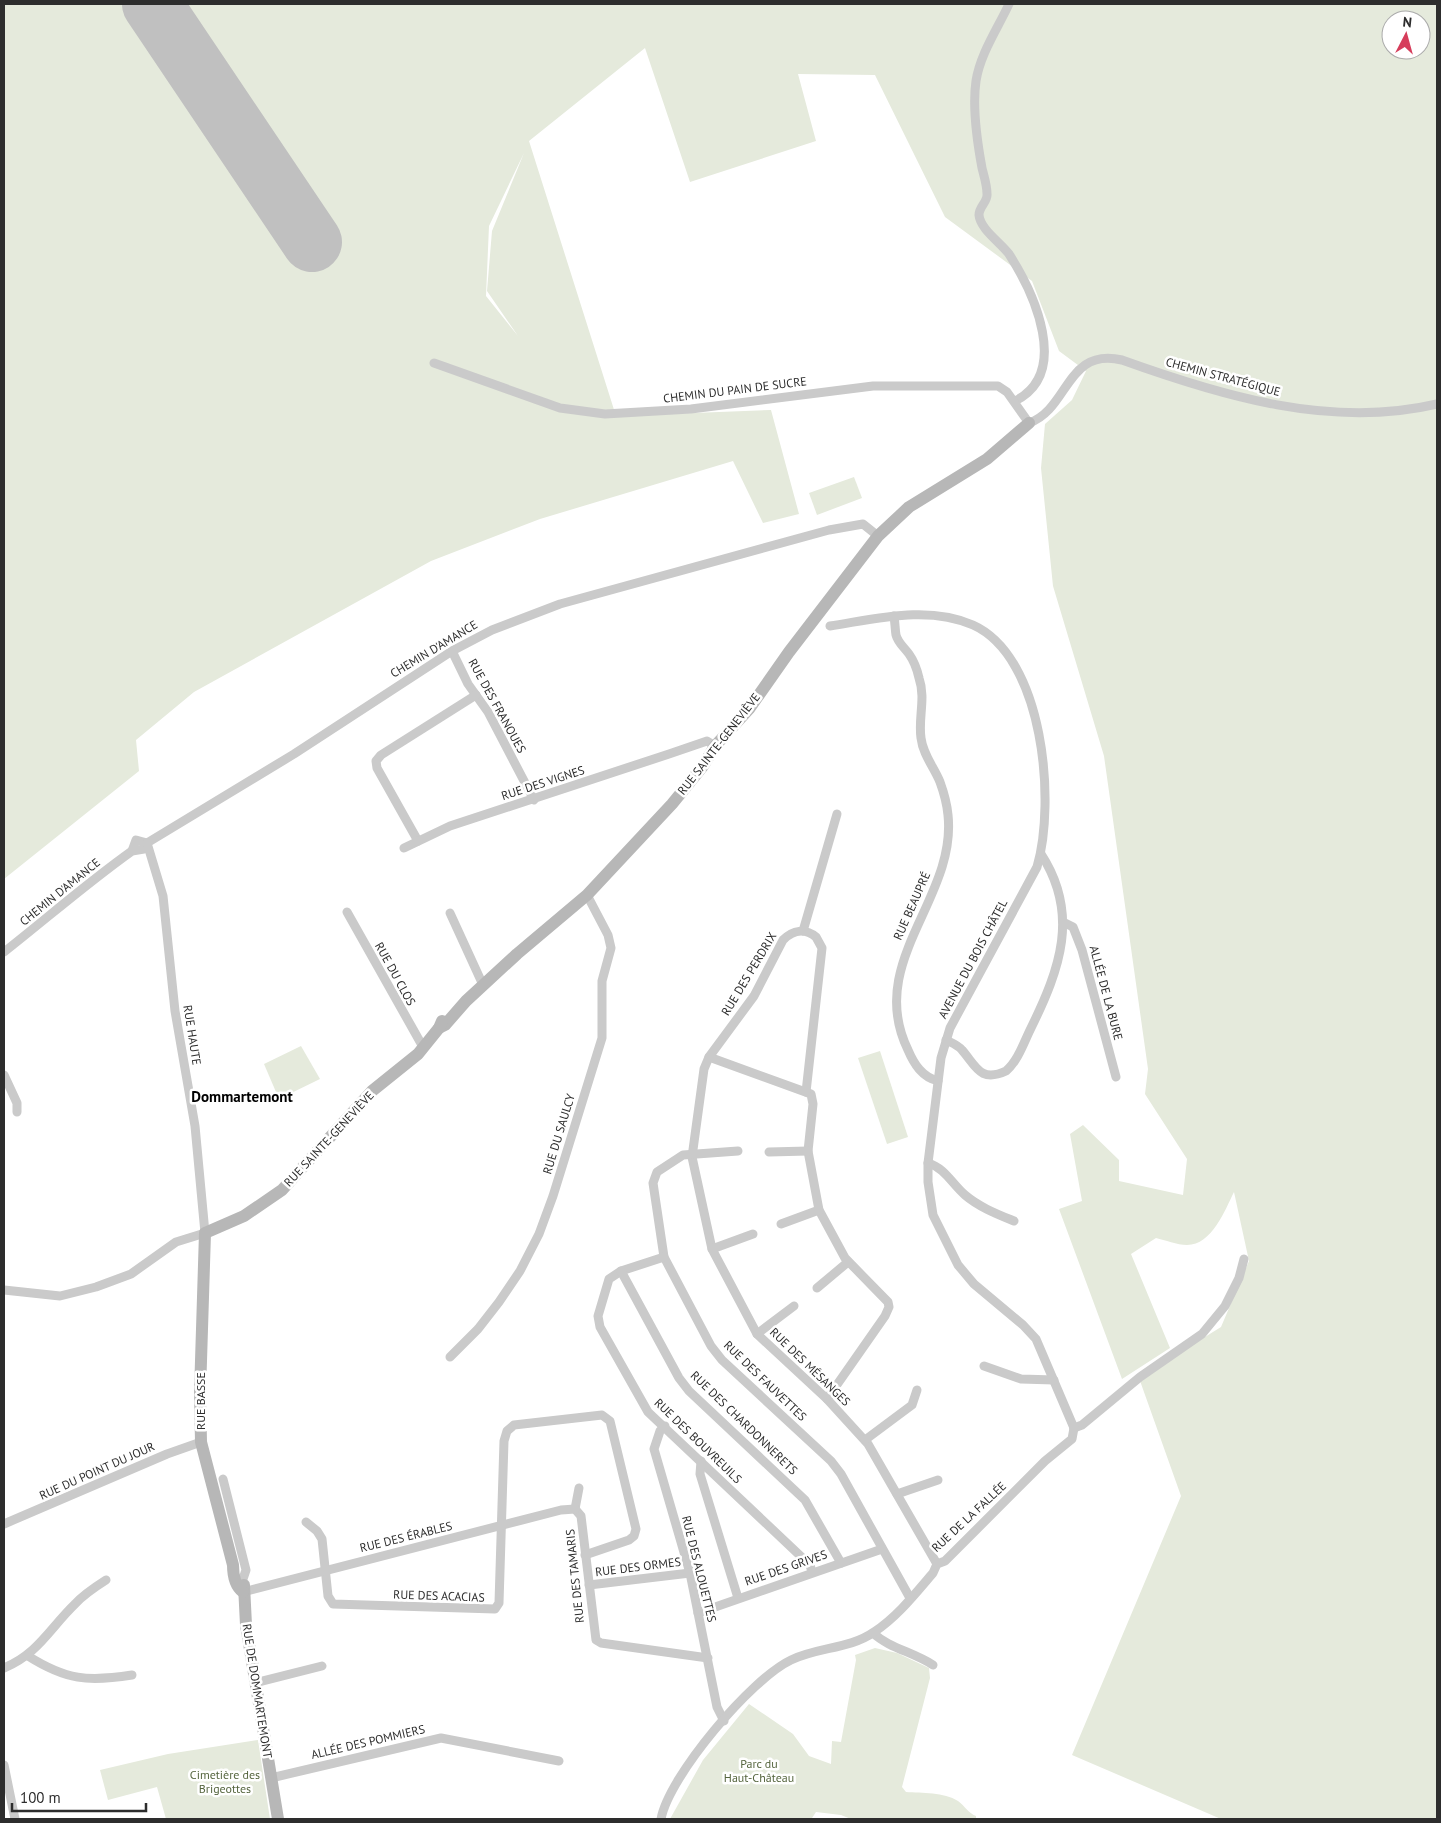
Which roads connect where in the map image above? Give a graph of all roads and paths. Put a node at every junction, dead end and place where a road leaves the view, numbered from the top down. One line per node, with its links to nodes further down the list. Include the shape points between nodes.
1 (1009, 4): 3 (street, via 980,64 975,103 987,194 980,209 980,220 1008,254 1031,297 1045,345 1035,386)
2 (434, 363): 3 (street, CHEMIN DU PAIN DE SUCRE, via 547,404 605,414 676,410 888,385 998,386 1005,389)
3 (1014, 401): 5 (street, CHEMIN DU PAIN DE SUCRE)
4 (1437, 404): 5 (street, CHEMIN STRATÉGIQUE, via 1373,412 1289,408 1198,386 1110,358 1094,360 1081,368 1040,419)
5 (1029, 423): 6 (street, RUE SAINTE-GENEVIÈVE, via 982,462 909,507)
6 (878, 536): 9 (street, CHEMIN D'AMANCE, via 860,524 785,542 560,604 492,630); 11 (street, RUE SAINTE-GENEVIÈVE, via 789,652 750,709)
7 (894, 616): 8 (street, AVENUE DU BOIS CHÂTEL); 17 (street, AVENUE DU BOIS CHÂTEL, via 926,614 973,625 995,640 1016,668 1035,719 1044,766 1046,812); 30 (street, RUE BEAUPRÉ, via 896,636 916,666 922,697 921,739 926,757 940,782 949,817 948,840 940,874 900,965 896,1003 905,1044 922,1073)
8 (830, 626)
9 (452, 651): 10 (street, RUE DES FRANOUES); 15 (street, CHEMIN D'AMANCE, via 294,754)
10 (476, 695): 12 (street, RUE DES FRANOUES); 14 (street, via 376,761)
11 (713, 750): 12 (street, RUE DES VIGNES, via 691,745); 18 (street, RUE SAINTE-GENEVIÈVE, via 672,804)
12 (534, 800): 14 (street, RUE DES VIGNES, via 450,826)
13 (837, 814): 22 (street)
14 (418, 841): 16 (street, RUE DES VIGNES)
15 (147, 843): 23 (street, CHEMIN D'AMANCE, via 136,840 132,851); 41 (street, RUE HAUTE, via 163,896 175,1011 195,1126)
16 (404, 848)
17 (1041, 854): 21 (street, via 1053,876); 25 (street, AVENUE DU BOIS CHÂTEL)
18 (587, 895): 24 (street, RUE SAINTE-GENEVIÈVE); 52 (street, RUE DU SAULCY, via 608,935 611,948 602,981 602,1038 539,1234 499,1302)
19 (347, 912): 26 (street, RUE DU CLOS)
20 (450, 913): 24 (street)
21 (1064, 922): 25 (street, via 1052,983 1010,1067 996,1074 981,1072 972,1066 959,1046); 29 (street, ALLÉE DE LA BURE, via 1073,927 1082,950)
22 (803, 931): 27 (street, RUE DES PERDRIX, via 789,934 783,940 754,996); 31 (street, via 816,937 822,948)
23 (4, 952)
24 (483, 985): 26 (street, RUE SAINTE-GENEVIÈVE, via 455,1007)
25 (946, 1040): 30 (street, AVENUE DU BOIS CHÂTEL)
26 (423, 1047): 41 (street, RUE SAINTE-GENEVIÈVE, via 349,1114 282,1190 244,1216)
27 (709, 1057): 31 (street); 36 (street, RUE DES MÉSANGES, via 704,1069)
28 (4, 1075): 32 (street, via 18,1103)
29 (1116, 1077)
30 (938, 1081): 37 (street, AVENUE DU BOIS CHÂTEL)
31 (806, 1092): 34 (street, via 811,1094 813,1101)
32 (16, 1112)
33 (738, 1151): 36 (street)
34 (808, 1151): 35 (street); 38 (street)
35 (769, 1152)
36 (692, 1154): 43 (street, RUE DES MÉSANGES); 44 (street, RUE DES FAUVETTES, via 683,1154 654,1177)
37 (928, 1163): 39 (street, via 940,1167 975,1202); 54 (street, AVENUE DU BOIS CHÂTEL, via 930,1205 946,1244 964,1274 1032,1334)
38 (819, 1210): 40 (street); 46 (street)
39 (1014, 1221)
40 (781, 1224)
41 (205, 1232): 49 (street, via 176,1242 131,1274 96,1287 60,1296); 60 (street, RUE BASSE)
42 (753, 1234): 43 (street)
43 (712, 1249): 51 (street, RUE DES MÉSANGES)
44 (664, 1257): 47 (street); 70 (street, RUE DES FAUVETTES, via 711,1346 831,1462 841,1474)
45 (1244, 1258): 58 (street, RUE DE LA FALLÉE, via 1239,1278 1225,1306 1202,1334)
46 (848, 1262): 48 (street); 56 (street, via 887,1300 889,1307)
47 (621, 1271): 57 (street, RUE DES BOUVREUILS, via 609,1279 598,1322 642,1405); 72 (street, RUE DES CHARDONNERETS, via 679,1378 805,1500)
48 (817, 1288)
49 (4, 1290)
50 (794, 1306): 51 (street)
51 (757, 1334): 56 (street, RUE DES MÉSANGES)
52 (450, 1357)
53 (984, 1366): 54 (street, via 1021,1379)
54 (1054, 1380): 58 (street, AVENUE DU BOIS CHÂTEL)
55 (917, 1390): 59 (street, via 912,1405)
56 (826, 1399): 59 (street, RUE DES MÉSANGES)
57 (665, 1426): 61 (street, RUE DES BOUVREUILS); 76 (street, RUE DES ALOUETTES, via 654,1449)
58 (1074, 1428): 73 (street, RUE DE LA FALLÉE, via 1072,1439 1045,1461 945,1560)
59 (865, 1440): 65 (street, RUE DES MÉSANGES)
60 (201, 1442): 68 (street, RUE DU POINT DU JOUR); 79 (street, RUE BASSE, via 238,1588)
61 (701, 1462): 75 (street, RUE DES BOUVREUILS, via 810,1565); 80 (street, via 700,1474)
62 (222, 1479): 79 (street, via 246,1570)
63 (938, 1480): 65 (street)
64 (579, 1488): 66 (street, RUE DES TAMARIS)
65 (897, 1494): 73 (street, RUE DES MÉSANGES)
66 (575, 1509): 69 (street, RUE DES ÉRABLES); 71 (street, RUE DES TAMARIS, via 581,1516)
67 (306, 1522): 74 (street, via 320,1535)
68 (4, 1524)
69 (502, 1526): 71 (street, via 504,1441 509,1428 602,1415 610,1421 636,1529 629,1540); 74 (street, RUE DES ÉRABLES); 74 (street, RUE DES ACACIAS, via 499,1603 495,1609 337,1605 329,1600)
70 (882, 1549): 72 (street, RUE DES GRIVES); 81 (street, RUE DES FAUVETTES)
71 (585, 1555): 78 (street, RUE DES TAMARIS)
72 (841, 1563): 75 (street, RUE DES GRIVES)
73 (936, 1564): 81 (street, RUE DE LA FALLÉE, via 933,1573)
74 (326, 1571): 79 (street, RUE DES ÉRABLES)
75 (812, 1572): 80 (street, RUE DES GRIVES)
76 (690, 1573): 78 (street, RUE DES ORMES); 82 (street, RUE DES ALOUETTES)
77 (106, 1580): 84 (street, via 74,1605)
78 (588, 1585): 85 (street, RUE DES TAMARIS, via 594,1635 600,1643)
79 (243, 1586): 90 (street, RUE DE DOMMARTEMONT)
80 (738, 1598): 82 (street, RUE DES GRIVES)
81 (910, 1598): 83 (street, RUE DE LA FALLÉE, via 900,1611)
82 (698, 1613): 85 (street, RUE DES ALOUETTES)
83 (873, 1633): 86 (street, via 882,1641 917,1654); 91 (street, RUE DE LA FALLÉE, via 785,1663 756,1685)
84 (28, 1656): 88 (street); 89 (street, via 72,1678 102,1680)
85 (708, 1658): 91 (street, RUE DES ALOUETTES, via 717,1708)
86 (933, 1664)
87 (322, 1666): 90 (street)
88 (4, 1668)
89 (132, 1675)
90 (255, 1683): 94 (street, RUE DE DOMMARTEMONT)
91 (724, 1721): 97 (street, RUE DE LA FALLÉE, via 698,1751 678,1782 666,1801)
92 (559, 1761): 94 (street, ALLÉE DES POMMIERS, via 441,1738)
93 (4, 1765): 95 (street)
94 (271, 1778): 96 (street, RUE DE DOMMARTEMONT)
95 (15, 1819)
96 (278, 1819)
97 (661, 1819)

